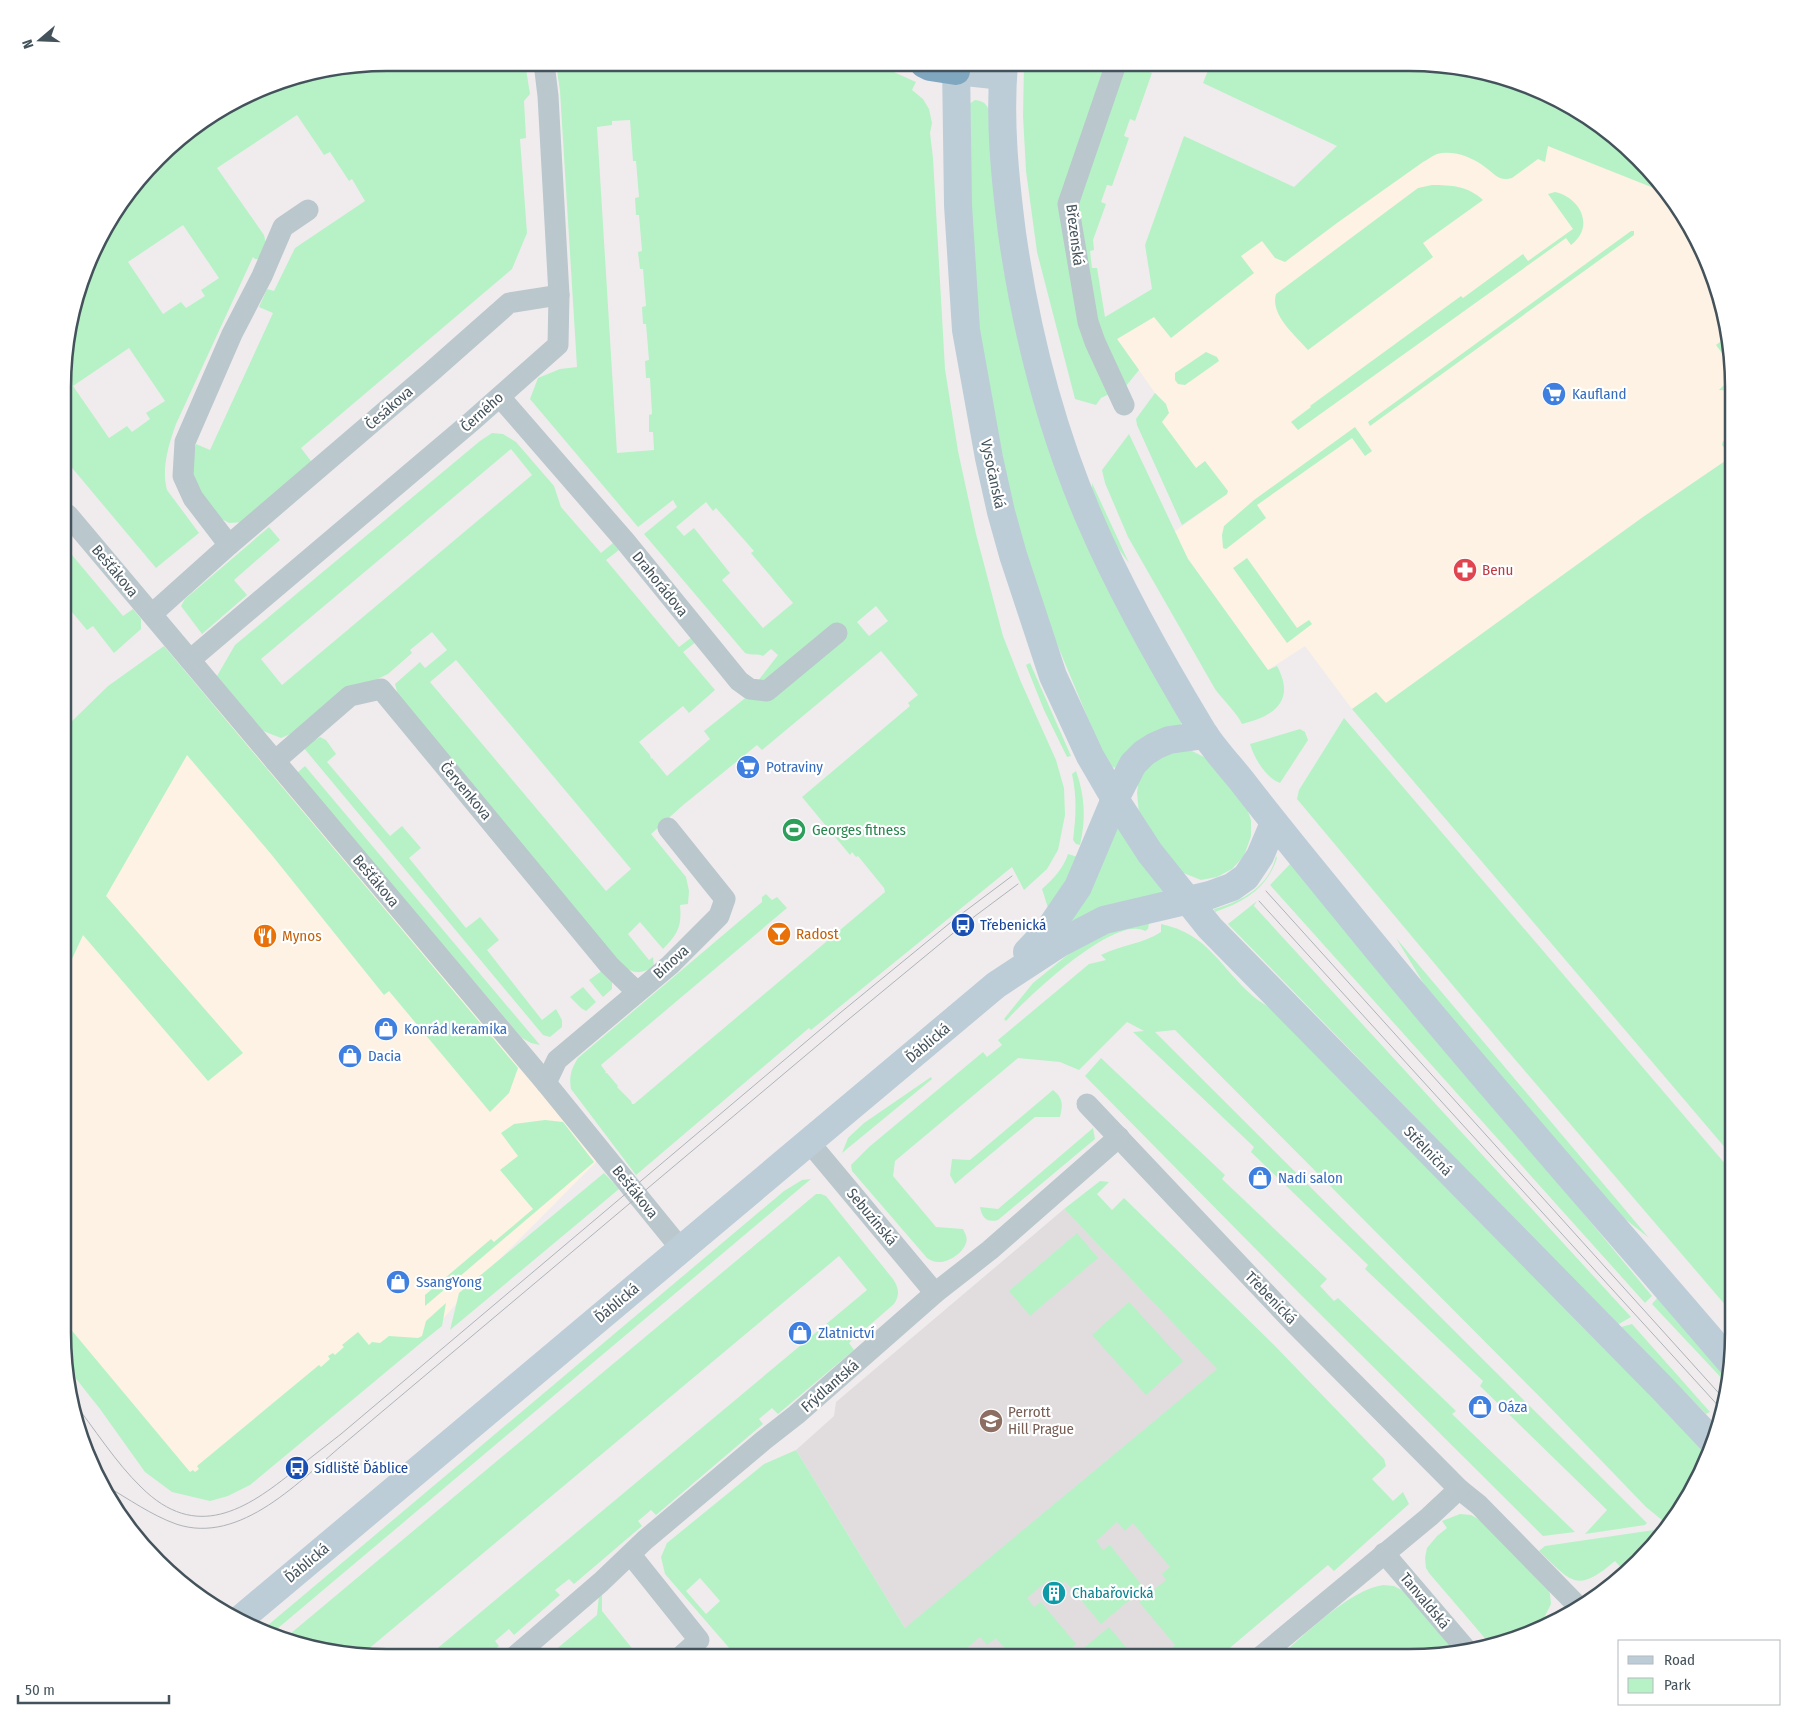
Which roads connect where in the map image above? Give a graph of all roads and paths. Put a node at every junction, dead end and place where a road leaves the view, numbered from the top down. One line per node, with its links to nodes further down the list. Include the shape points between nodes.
1 (545, 71): 6 (street, Černého)
2 (956, 71): 16 (main road, Vysočanská, via 958,204 966,330 989,458 1001,512 1053,676 1090,756)
3 (1003, 71): 14 (main road, via 1007,194 1016,262 1036,358 1060,442 1090,521 1129,602)
4 (1114, 71): 8 (street, Březenská, via 1068,204 1088,322)
5 (308, 210): 10 (street, via 283,227 185,442 183,476 194,498)
6 (559, 295): 7 (street, Černého, via 558,345); 10 (street, Česákova, via 508,303)
7 (500, 397): 12 (street, Drahorádova, via 625,541 739,681 750,689 767,691); 13 (street, Černého)
8 (1124, 405)
9 (71, 519): 11 (street, Bešťákova)
10 (230, 545): 11 (street, Česákova)
11 (152, 614): 13 (street, Bešťákova)
12 (837, 633)
13 (190, 660): 15 (street, Bešťákova)
14 (1205, 735): 16 (main road, via 1169,740 1144,752 1133,764); 17 (main road)
15 (275, 761): 22 (street, Červenkova, via 350,696 381,689 609,965); 23 (street, Bešťákova)
16 (1115, 799): 19 (main road, Vysočanská); 21 (main road, via 1078,887 1050,928)
17 (1274, 823): 20 (main road, via 1260,856 1246,877 1232,887); 29 (main road, via 1408,987)
18 (668, 828): 22 (street, Bínova, via 725,899 719,916 670,965)
19 (1150, 853): 20 (main road, Střelničná)
20 (1188, 900): 21 (main road, via 1104,920 1060,943); 30 (main road, Střelničná, via 1210,928)
21 (996, 985): 26 (main road, Ďáblická)
22 (637, 992): 23 (street, Bínova, via 557,1060)
23 (546, 1083): 27 (street, Bešťákova)
24 (1087, 1104): 25 (street, Třebenická)
25 (1119, 1137): 28 (street, Frýdlantská, via 990,1250); 31 (street, Třebenická, via 1293,1322)
26 (809, 1142): 27 (main road, Ďáblická); 28 (street, Sebuzínská)
27 (681, 1250): 35 (main road, Ďáblická)
28 (935, 1293): 33 (street, Frýdlantská)
29 (1724, 1355)
30 (1708, 1436)
31 (1459, 1489): 32 (street); 34 (street, Třebenická, via 1479,1504)
32 (1384, 1554): 36 (street, Tanvaldská); 39 (street)
33 (631, 1555): 37 (street, Frýdlantská); 38 (street, via 699,1640)
34 (1574, 1602)
35 (245, 1615)
36 (1462, 1644)
37 (523, 1649)
38 (689, 1649)
39 (1270, 1649)

